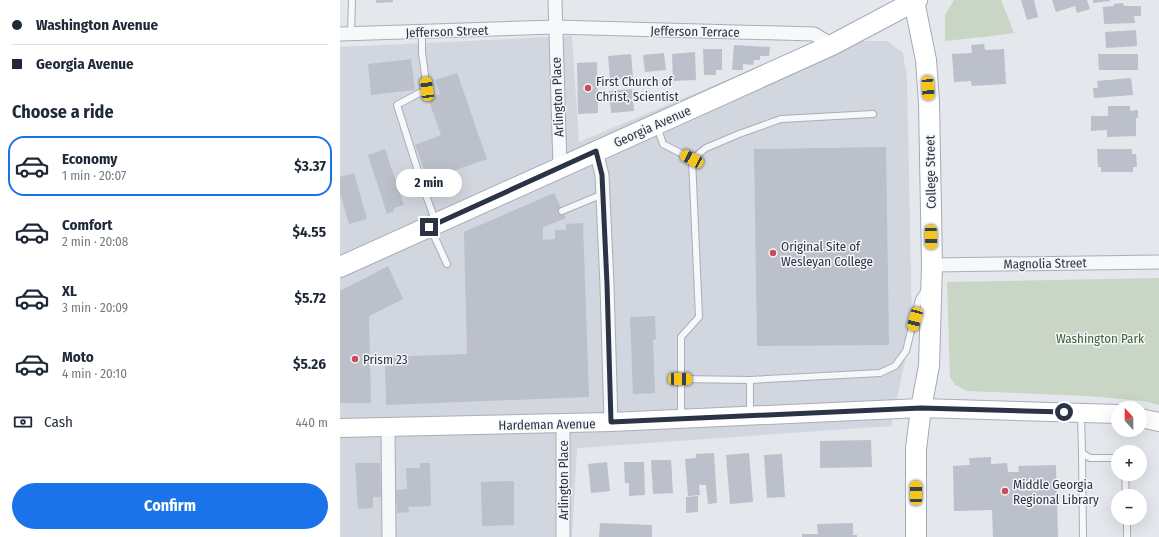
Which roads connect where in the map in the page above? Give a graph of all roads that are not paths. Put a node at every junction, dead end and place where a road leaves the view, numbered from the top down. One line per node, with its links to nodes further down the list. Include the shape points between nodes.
1 (352, 0): 6 (lane)
2 (554, 0): 4 (street, Arlington Place)
3 (915, 0): 7 (main road, Georgia Avenue); 19 (main road, College Street, via 926,60 929,102)
4 (555, 27): 5 (street, Jefferson Street); 7 (street, Jefferson Terrace, via 814,34); 12 (street, Arlington Place)
5 (422, 31): 6 (street, Jefferson Street); 15 (lane, via 427,89 397,105)
6 (346, 33)
7 (832, 45): 9 (main road, Georgia Avenue)
8 (873, 114): 11 (lane, via 781,119 719,142)
9 (656, 124): 10 (main road, Georgia Avenue); 11 (lane, via 664,144)
10 (596, 151): 12 (main road, Georgia Avenue); 13 (street, via 602,175)
11 (692, 159): 20 (lane, via 699,317 681,337)
12 (560, 167): 15 (main road, Georgia Avenue)
13 (603, 194): 14 (lane); 28 (street)
14 (562, 211)
15 (433, 225): 17 (lane); 18 (main road, Georgia Avenue)
16 (1159, 262): 19 (street, Magnolia Street)
17 (447, 264)
18 (340, 267)
19 (932, 271): 21 (lane, via 919,299 906,350 895,366 880,373); 22 (main road, College Street, via 929,366)
20 (680, 379): 21 (lane); 26 (lane)
21 (750, 380): 25 (lane)
22 (921, 408): 23 (street, Hardeman Avenue); 25 (street, Hardeman Avenue); 38 (main road, College Street, via 916,449)
23 (1080, 413): 24 (street, Hardeman Avenue); 33 (lane)
24 (1111, 414)
25 (750, 416): 26 (street, Hardeman Avenue)
26 (681, 419): 28 (street, Hardeman Avenue)
27 (1147, 419): 29 (street)
28 (611, 422): 30 (street, Hardeman Avenue)
29 (1159, 422)
30 (563, 423): 31 (street, Hardeman Avenue); 37 (street, Arlington Place)
31 (388, 427): 32 (street, Hardeman Avenue); 36 (street)
32 (340, 428)
33 (1082, 453): 34 (lane, via 1090,458); 39 (lane)
34 (1111, 458)
35 (1127, 525): 40 (lane)
36 (389, 537)
37 (564, 537)
38 (916, 537)
39 (1083, 537)
40 (1127, 537)

